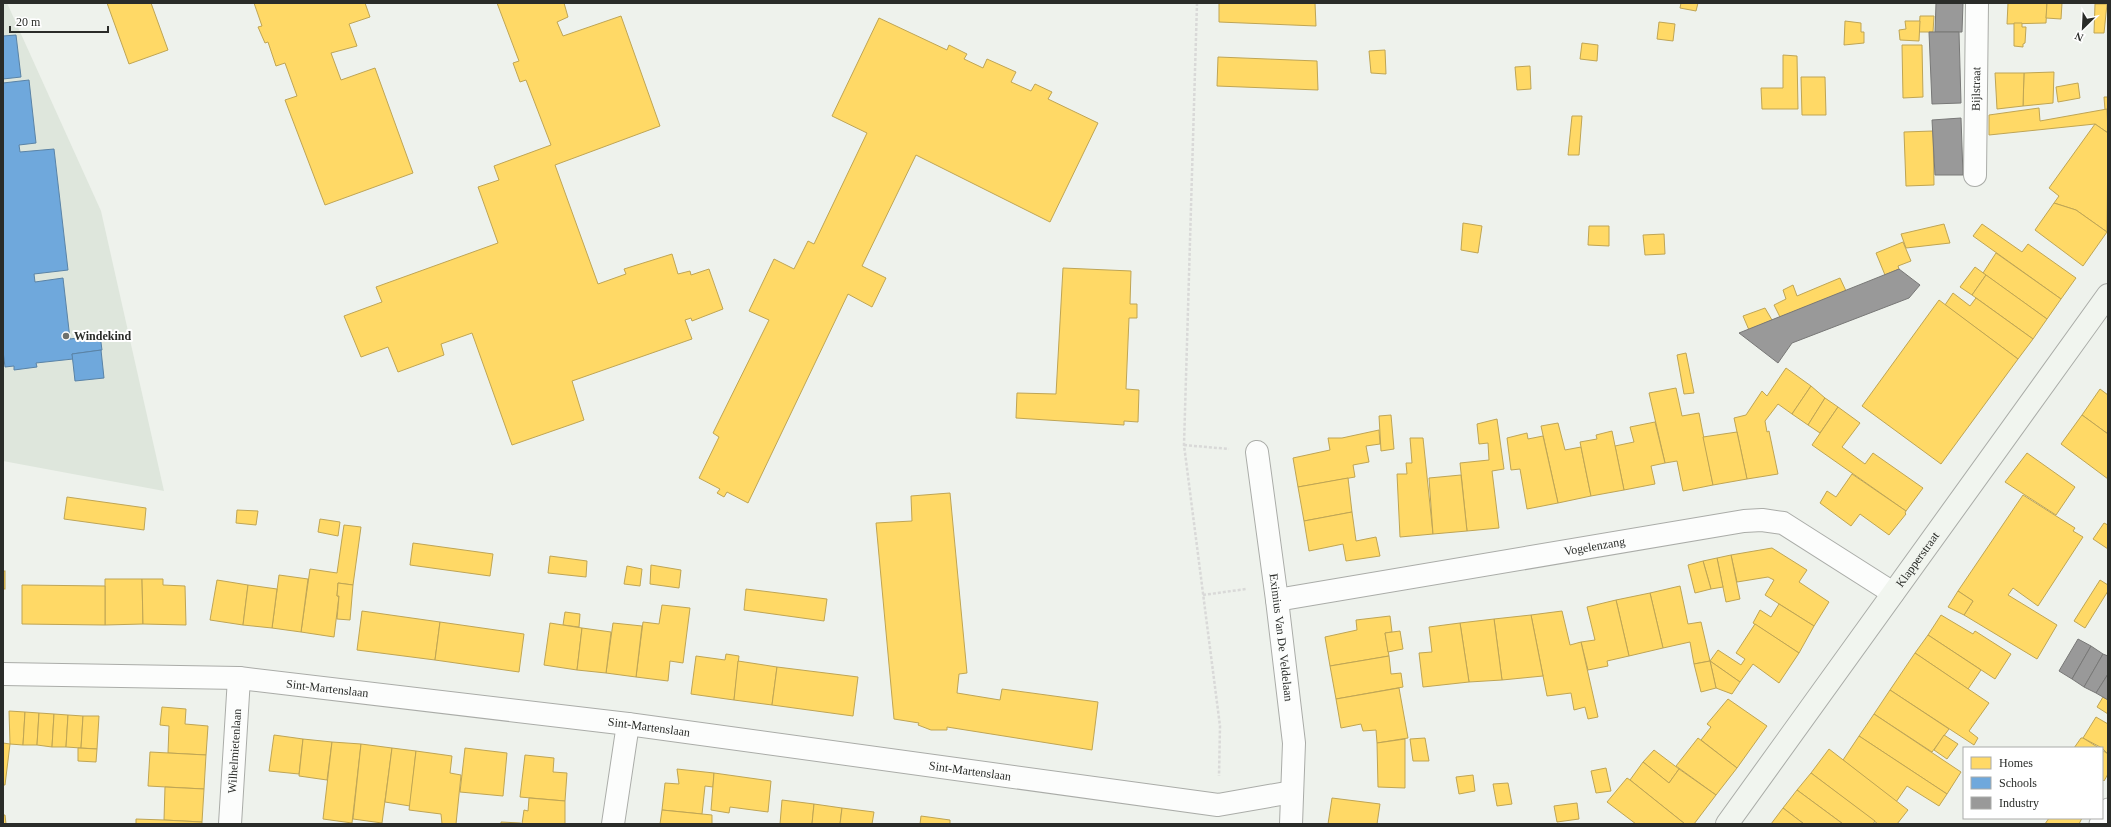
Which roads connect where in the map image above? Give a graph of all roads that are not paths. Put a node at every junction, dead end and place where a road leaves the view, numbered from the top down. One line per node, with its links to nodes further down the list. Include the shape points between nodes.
1 (1977, 3): 2 (street, Bijlstraat)
2 (1975, 175)
3 (2108, 295): 6 (street, Klapperstraat)
4 (1256, 452): 5 (street, Eximius Van De Veldelaan)
5 (1276, 592): 6 (street, Vogelenzang, via 1762,520 1783,523 1800,532); 10 (street, Eximius Van De Veldelaan, via 1294,743)
6 (1893, 593): 16 (street, Klapperstraat)
7 (3, 674): 8 (street, Sint-Martenslaan)
8 (239, 678): 9 (street, Sint-Martenslaan); 13 (street, Wilhelmietenlaan)
9 (628, 724): 10 (street, Sint-Martenslaan, via 1218,805); 14 (street)
10 (1292, 792): 15 (street, Eximius Van De Veldelaan)
11 (2108, 808): 12 (lane)
12 (2103, 817)
13 (230, 824)
14 (613, 824)
15 (1291, 824)
16 (1727, 824)

